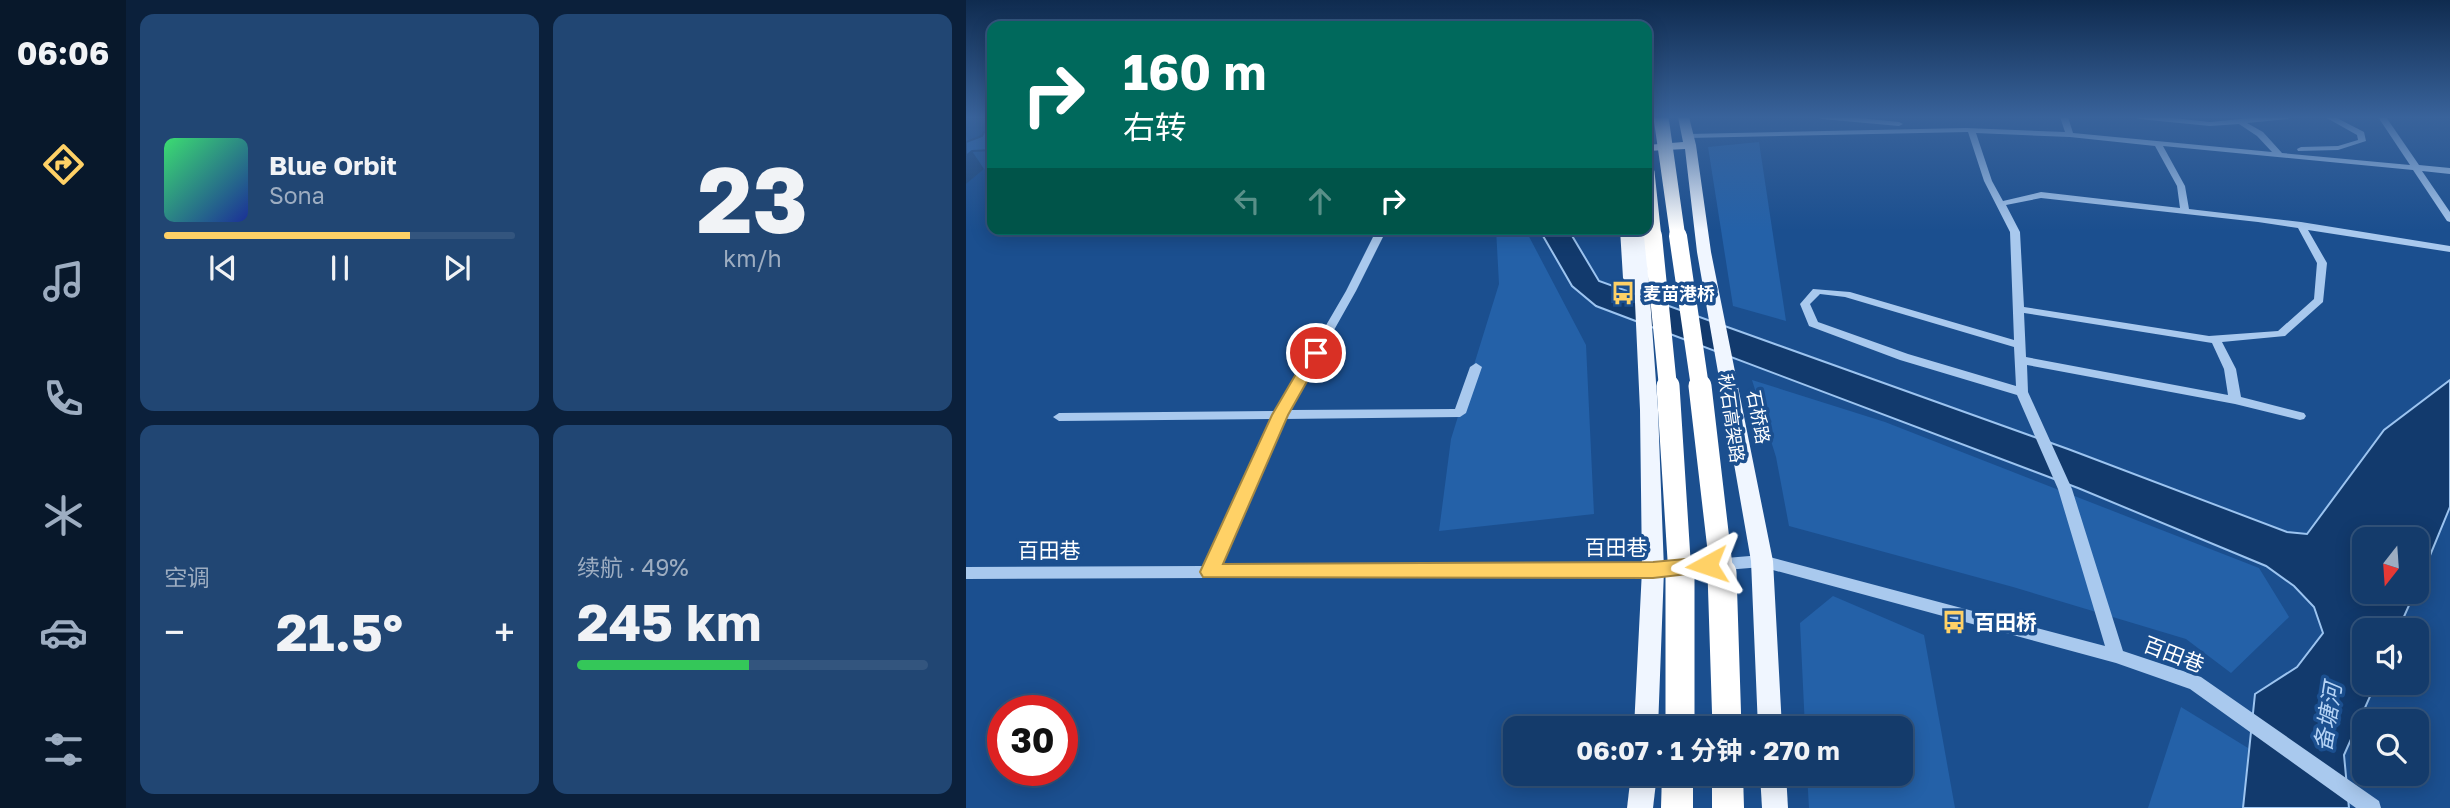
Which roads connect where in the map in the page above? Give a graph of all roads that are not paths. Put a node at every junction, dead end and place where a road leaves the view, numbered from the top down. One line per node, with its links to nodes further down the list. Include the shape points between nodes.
1 (1666, 155): 38 (highway, 秋石高架路, bridge, via 1711,464 1724,595)
2 (1691, 155): 30 (main road, 石桥路, via 1714,307)
3 (1979, 155): 10 (street)
4 (2164, 155): 11 (street, via 2181,186)
5 (2267, 155): 7 (street)
6 (2407, 155): 8 (street)
7 (2281, 156): 8 (street)
8 (2415, 166): 9 (street); 12 (street)
9 (2450, 171)
10 (2000, 204): 11 (street, via 2041,195); 20 (street, via 2015,232)
11 (2185, 211): 13 (street)
12 (2450, 219)
13 (2301, 225): 18 (street); 21 (street, via 2322,263 2319,300 2281,334)
14 (1652, 227): 37 (highway, bridge, via 1674,470 1681,595)
15 (1379, 235): 27 (street)
16 (1628, 235): 19 (main road)
17 (1639, 235): 19 (main road)
18 (2450, 249)
19 (1636, 283): 31 (main road, via 1647,370)
20 (2018, 309): 21 (street); 22 (street)
21 (2215, 340): 26 (street, via 2230,369)
22 (2020, 345): 23 (street); 25 (street, via 1846,294 1817,291 1805,303 1814,324)
23 (2020, 360): 25 (street); 26 (street)
24 (1476, 367): 27 (street, via 1460,413)
25 (2022, 392): 34 (street, via 2065,489)
26 (2235, 401): 28 (street)
27 (1280, 415): 29 (street); 32 (street)
28 (2300, 416)
29 (1059, 417)
30 (1762, 561): 31 (street, 百田巷); 34 (street, 百田巷); 39 (main road, 石桥路)
31 (1653, 570): 32 (street, 百田巷); 36 (main road)
32 (1209, 572): 33 (street, 百田巷)
33 (966, 573)
34 (2116, 656): 35 (street, 百田巷, via 2195,683)
35 (2239, 713): 44 (street)
36 (1647, 716)
37 (1680, 716)
38 (1727, 716)
39 (1769, 716)
40 (1643, 786): 45 (main road)
41 (1678, 786): 46 (highway)
42 (1728, 786): 47 (highway)
43 (1773, 786): 48 (main road)
44 (2355, 796): 49 (street)
45 (1640, 808)
46 (1677, 808)
47 (1728, 808)
48 (1774, 808)
49 (2372, 808)

